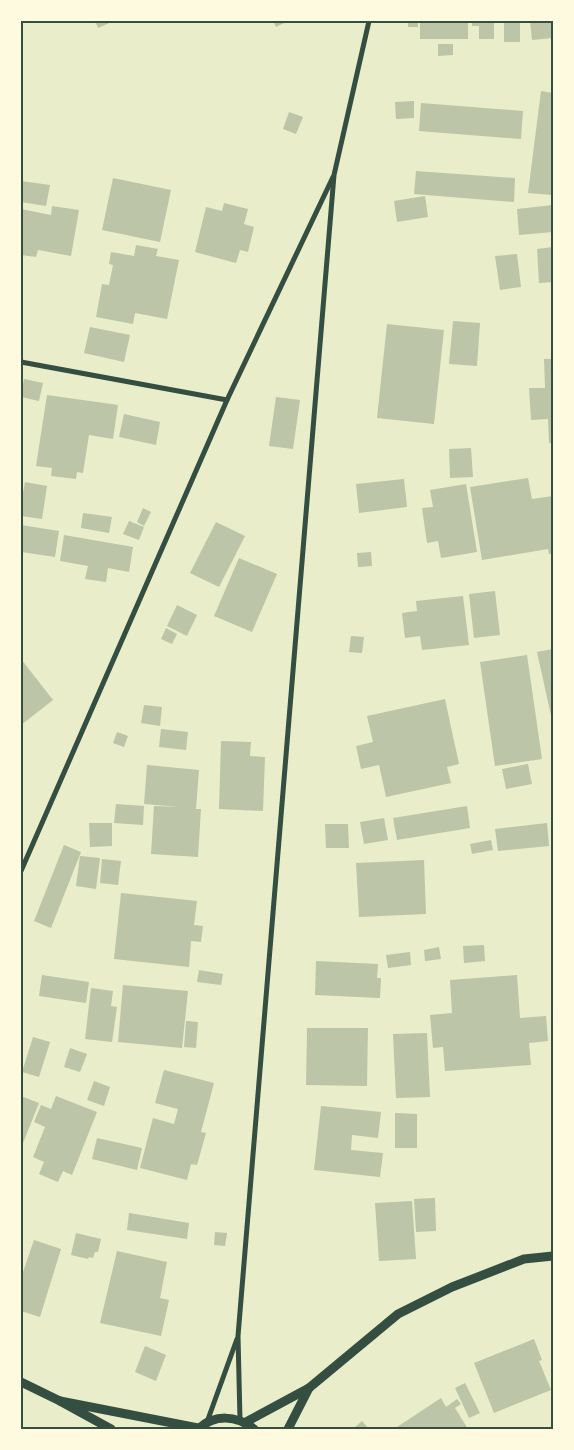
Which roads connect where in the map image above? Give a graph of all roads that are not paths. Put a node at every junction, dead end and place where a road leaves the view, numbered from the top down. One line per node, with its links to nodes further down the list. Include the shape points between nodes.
1 (369, 21): 2 (street)
2 (334, 175): 4 (street); 7 (street)
3 (21, 362): 4 (street)
4 (227, 400): 5 (street)
5 (21, 871)
6 (553, 1256): 9 (street, via 524,1260 452,1287 398,1314)
7 (238, 1336): 11 (street); 12 (street)
8 (21, 1382): 10 (street)
9 (309, 1388): 11 (street); 15 (street)
10 (60, 1401): 12 (street); 13 (street)
11 (243, 1421): 12 (street, via 218,1418); 14 (street)
12 (201, 1426)
13 (111, 1429)
14 (254, 1429)
15 (288, 1429)

